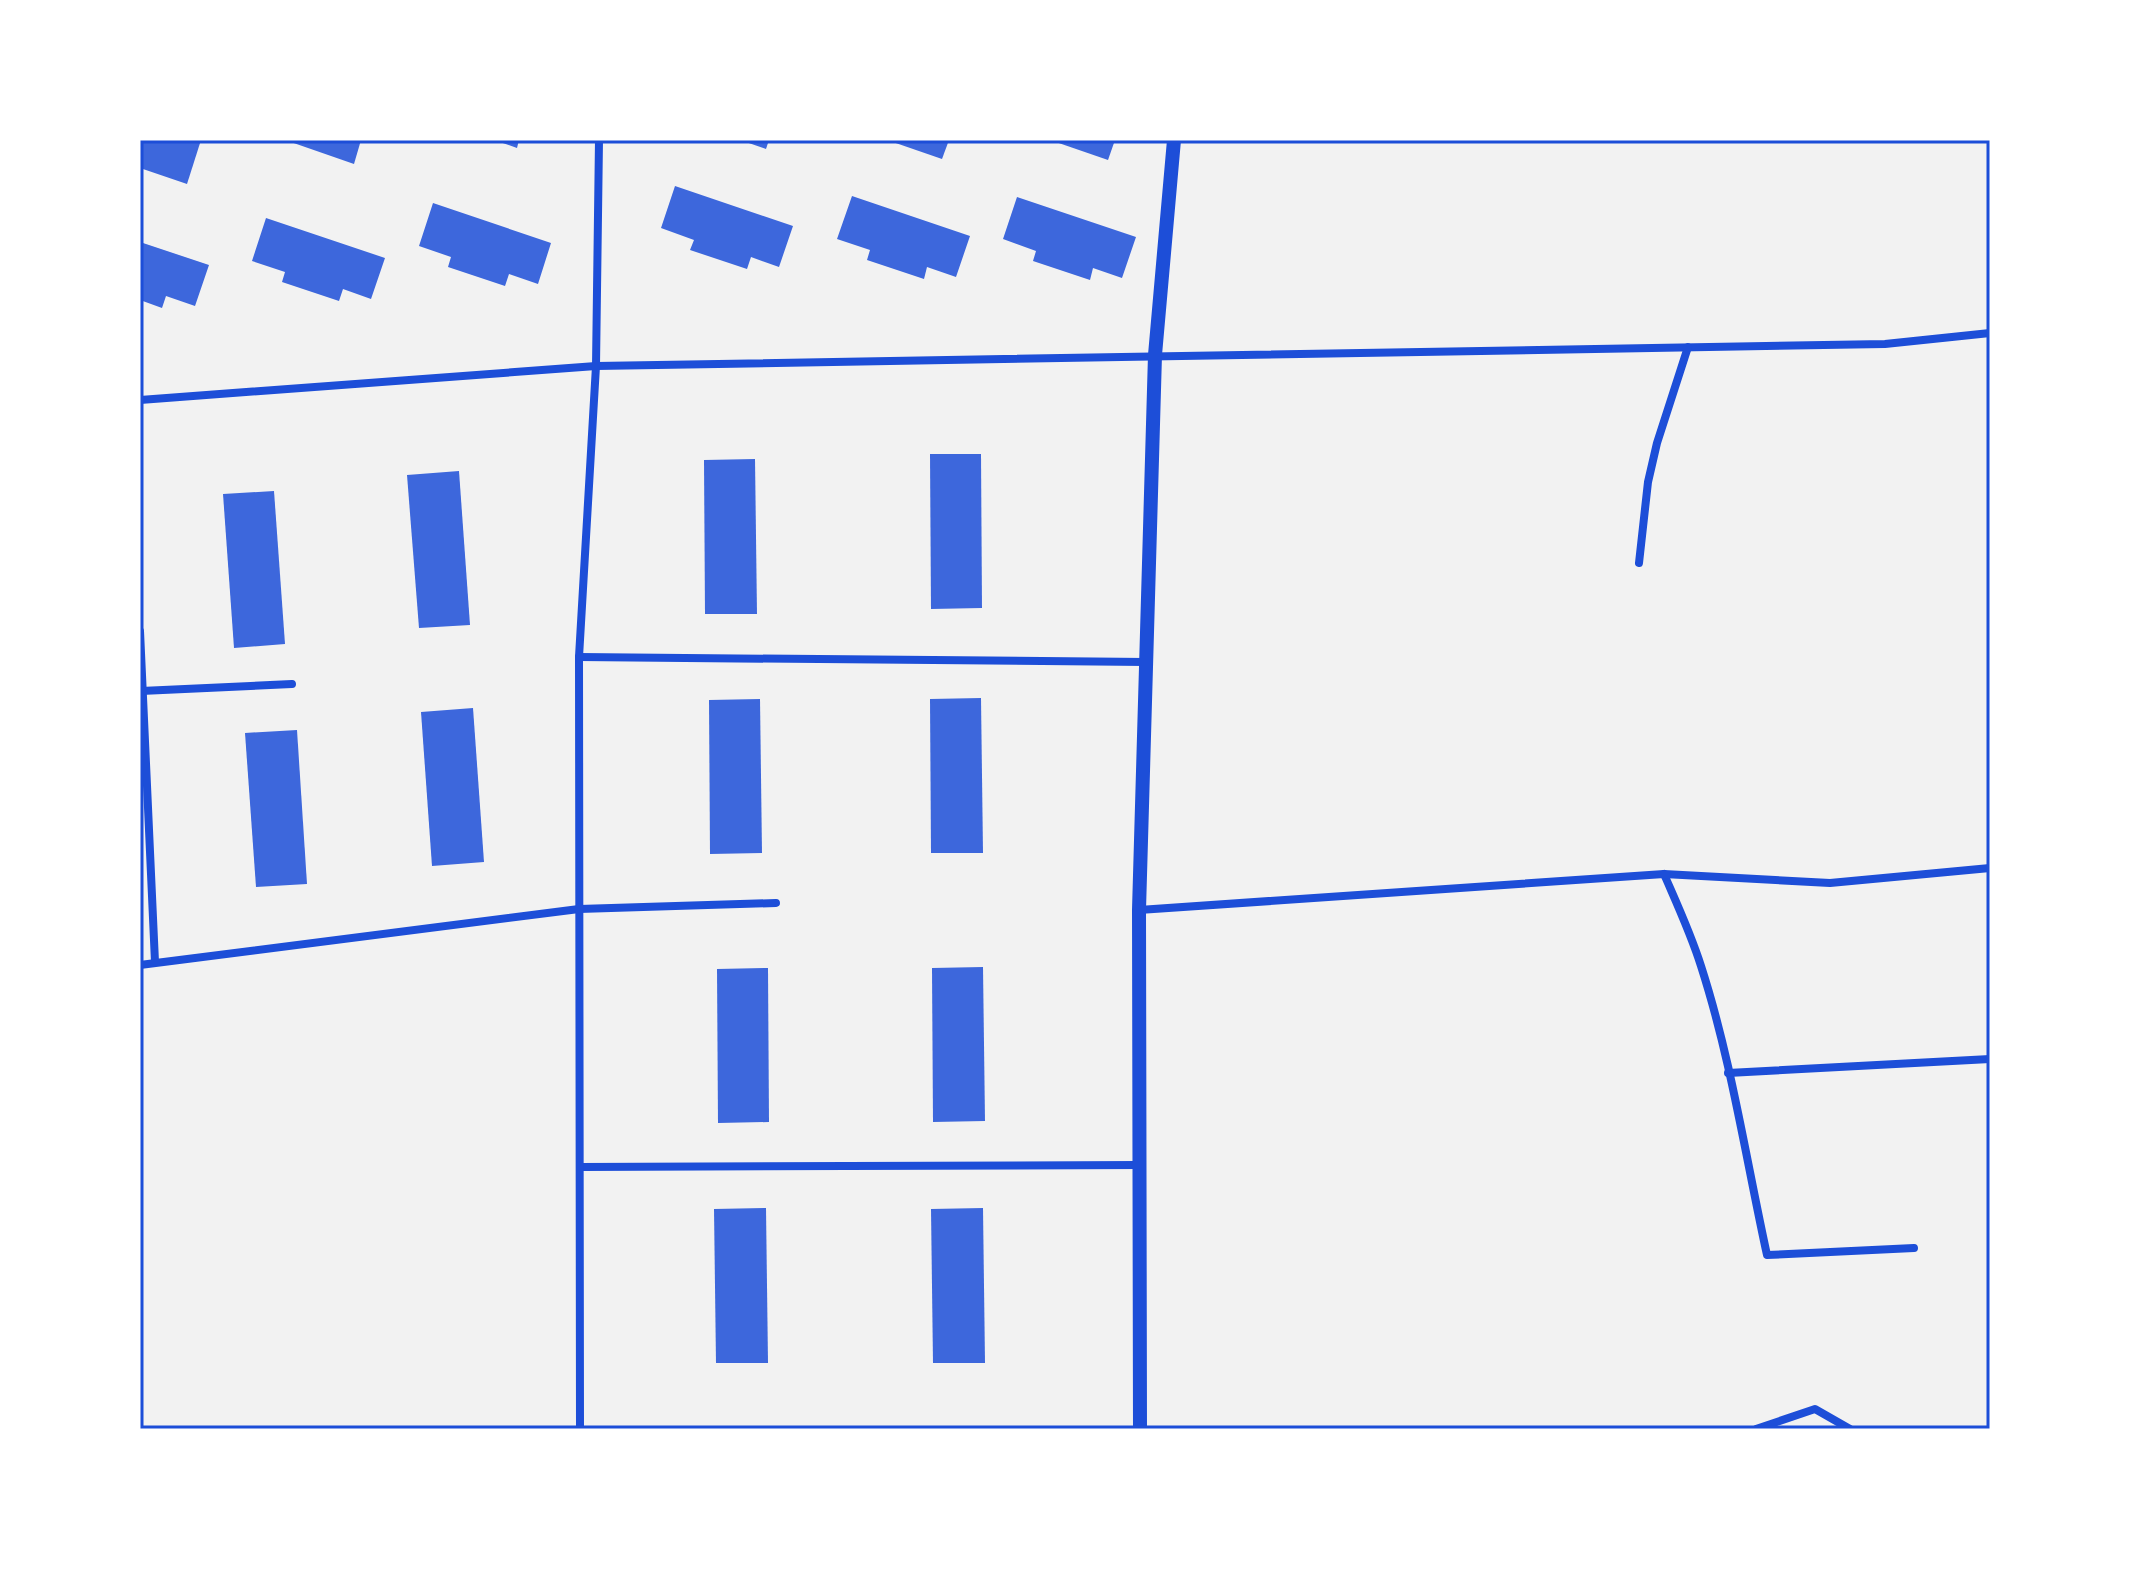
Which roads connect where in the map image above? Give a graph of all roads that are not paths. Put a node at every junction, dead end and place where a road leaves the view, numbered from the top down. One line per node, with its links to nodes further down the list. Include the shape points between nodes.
1 (599, 140): 6 (street)
2 (1174, 140): 5 (street)
3 (1990, 333): 4 (street, via 1885,344)
4 (1688, 347): 5 (street); 8 (street, via 1648,482)
5 (1155, 355): 6 (street); 11 (street)
6 (596, 366): 7 (street); 10 (street)
7 (140, 400)
8 (1639, 563)
9 (140, 631): 13 (street)
10 (579, 657): 11 (street); 17 (street)
11 (1146, 662): 18 (street)
12 (292, 684): 13 (street)
13 (141, 691): 19 (street)
14 (1990, 868): 15 (street, via 1830,883)
15 (1664, 874): 18 (street); 22 (street, via 1702,968)
16 (776, 903): 17 (street)
17 (579, 909): 19 (street); 24 (street)
18 (1139, 910): 23 (street)
19 (155, 962): 20 (street)
20 (140, 965)
21 (1990, 1059): 22 (street)
22 (1728, 1073): 25 (street, via 1767,1255)
23 (1139, 1165): 24 (street); 28 (street)
24 (581, 1167): 27 (street)
25 (1914, 1248)
26 (1760, 1428): 29 (street, via 1815,1409)
27 (580, 1429)
28 (1140, 1429)
29 (1850, 1429)

